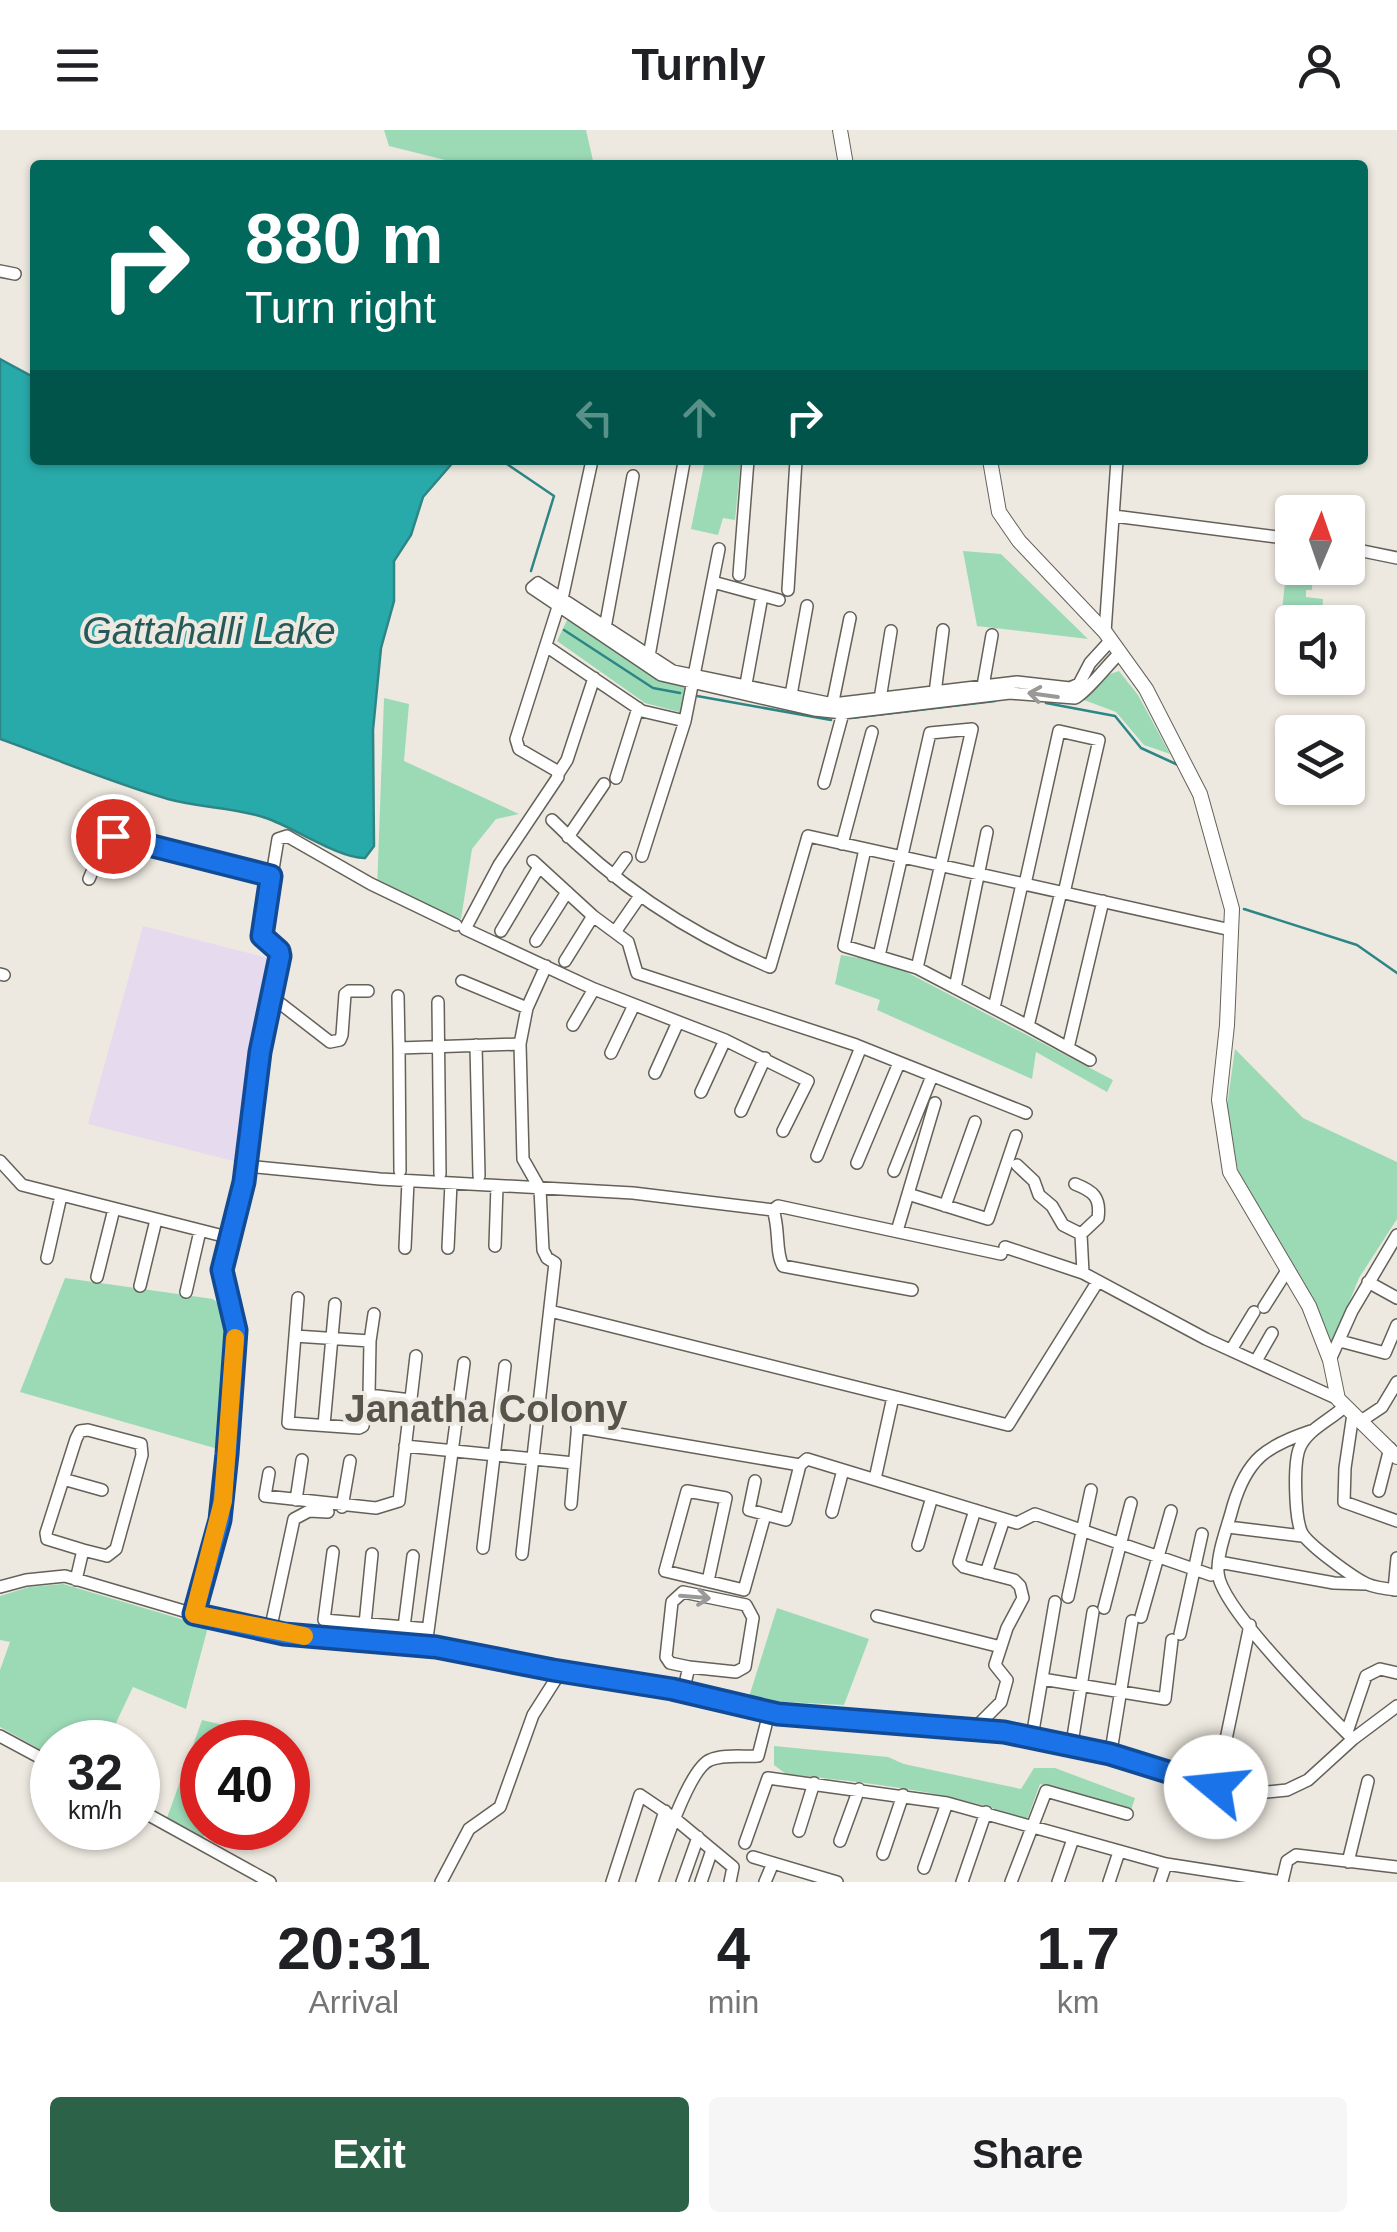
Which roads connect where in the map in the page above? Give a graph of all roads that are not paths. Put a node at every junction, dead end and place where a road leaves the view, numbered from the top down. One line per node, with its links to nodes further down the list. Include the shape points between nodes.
1 (840, 130): 2 (main road)
2 (845, 160)
3 (0, 271): 4 (street)
4 (15, 274)
5 (591, 465): 20 (street)
6 (683, 465): 29 (street)
7 (748, 465): 17 (street)
8 (796, 465): 19 (street, via 784,595)
9 (991, 465): 27 (main road, via 999,512)
10 (1116, 465): 12 (street)
11 (633, 476): 23 (street)
12 (1114, 516): 13 (street); 27 (street)
13 (1275, 536)
14 (719, 549): 18 (street)
15 (1365, 551): 16 (street)
16 (1397, 558)
17 (739, 575)
18 (713, 582): 19 (street); 31 (street)
19 (762, 596): 32 (street)
20 (560, 603): 23 (street); 28 (street); 31 (street, via 661,675)
21 (807, 606): 35 (street)
22 (850, 618): 38 (street)
23 (605, 628): 29 (street)
24 (943, 630): 34 (street)
25 (891, 631): 36 (street)
26 (992, 635): 33 (street)
27 (1112, 642): 33 (street, via 1075,687); 38 (street, one-way to 38, via 1080,697 1010,693); 63 (main road, via 1146,689 1200,794 1232,909)
28 (546, 646): 30 (street); 41 (street, via 517,744)
29 (649, 656): 31 (street)
30 (594, 678): 37 (street); 41 (street)
31 (695, 679): 32 (street); 38 (street); 39 (street)
32 (746, 684): 35 (street)
33 (983, 686): 34 (street)
34 (934, 693): 36 (street)
35 (791, 695): 38 (street)
36 (880, 699): 38 (street)
37 (638, 708): 39 (street); 45 (street, via 610,781)
38 (836, 710): 42 (street)
39 (686, 722): 48 (street)
40 (872, 732): 46 (street)
41 (558, 774): 69 (street, via 465,929)
42 (824, 782)
43 (552, 820): 45 (street)
44 (986, 832): 52 (street)
45 (568, 837): 54 (street)
46 (842, 844): 47 (street); 59 (street, via 808,836 770,968)
47 (865, 849): 49 (street); 67 (street, via 844,946)
48 (642, 856)
49 (902, 857): 51 (street); 51 (street, via 930,733 972,729); 67 (street)
50 (626, 858): 54 (street)
51 (939, 865): 52 (street); 70 (street)
52 (978, 875): 56 (street); 72 (street)
53 (271, 876): 55 (street, via 113,836); 62 (street, via 278,839 287,836); 76 (street, via 262,931 280,956)
54 (613, 876): 59 (street)
55 (89, 879)
56 (1024, 884): 58 (street); 58 (street, via 1060,731 1099,740); 80 (street)
57 (567, 892): 61 (street); 64 (street, via 536,864); 66 (street)
58 (1063, 893): 60 (street); 83 (street)
59 (640, 896): 65 (street)
60 (1103, 901): 63 (street); 90 (street)
61 (593, 916): 65 (street); 68 (street)
62 (456, 925)
63 (1231, 930): 132 (main road, via 1219,1100 1230,1172)
64 (501, 931)
65 (615, 932): 88 (street, via 628,942 637,974)
66 (536, 942)
67 (879, 956): 70 (street)
68 (565, 961)
69 (546, 966): 73 (street); 79 (street)
70 (918, 968): 72 (street)
71 (462, 980): 79 (street)
72 (955, 988): 80 (street)
73 (594, 989): 78 (street); 82 (street)
74 (368, 991): 76 (street, via 345,994 342,1035 330,1042)
75 (398, 996): 89 (street)
76 (272, 998): 108 (street)
77 (438, 1002): 86 (street)
78 (634, 1006): 81 (street); 91 (street)
79 (526, 1008): 85 (street)
80 (994, 1008): 83 (street)
81 (678, 1022): 84 (street); 95 (street)
82 (573, 1025)
83 (1028, 1026): 90 (street)
84 (725, 1040): 92 (street); 97 (street)
85 (520, 1044): 87 (street); 116 (street, via 523,1159)
86 (438, 1045): 87 (street); 89 (street); 110 (street)
87 (476, 1045): 112 (street)
88 (860, 1047): 94 (street); 104 (street)
89 (399, 1048): 111 (street)
90 (1068, 1048): 93 (street)
91 (611, 1053)
92 (765, 1058): 99 (street); 102 (street, via 808,1081)
93 (1090, 1060)
94 (899, 1063): 96 (street); 106 (street)
95 (655, 1073)
96 (932, 1076): 100 (street); 109 (street)
97 (701, 1092)
98 (935, 1103): 117 (street)
99 (741, 1111)
100 (1026, 1113)
101 (975, 1122): 119 (street)
102 (783, 1130)
103 (1016, 1136): 119 (street, via 988,1219)
104 (817, 1156)
105 (0, 1161): 118 (street, via 22,1185)
106 (857, 1163)
107 (1017, 1165): 125 (street, via 1063,1225)
108 (246, 1166): 111 (street); 127 (street)
109 (894, 1170)
110 (440, 1174)
111 (404, 1176): 113 (street); 129 (street)
112 (479, 1176)
113 (451, 1184): 115 (street); 130 (street)
114 (1075, 1184): 125 (street, via 1098,1201 1098,1218)
115 (498, 1186): 116 (street); 128 (street)
116 (540, 1188): 121 (street); 143 (street, via 543,1250 556,1263)
117 (908, 1194): 119 (street); 124 (street)
118 (62, 1196): 120 (street); 131 (street)
119 (945, 1206)
120 (114, 1209): 122 (street); 134 (street)
121 (773, 1210): 124 (street); 138 (street, via 783,1266)
122 (156, 1220): 123 (street); 137 (street)
123 (200, 1231): 127 (street); 139 (street)
124 (897, 1232): 133 (street)
125 (1081, 1234): 133 (street)
126 (1397, 1235): 136 (street)
127 (230, 1238): 220 (street, via 223,1280 236,1330 223,1501)
128 (495, 1246)
129 (405, 1248)
130 (448, 1248)
131 (47, 1258)
132 (1288, 1269): 151 (street); 153 (main road)
133 (1083, 1273): 135 (street)
134 (97, 1277)
135 (1098, 1281): 151 (street); 159 (street, via 1008,1424)
136 (1368, 1282): 141 (street); 149 (street)
137 (140, 1286)
138 (912, 1290)
139 (186, 1292)
140 (298, 1298): 147 (street)
141 (1397, 1298)
142 (335, 1304): 148 (street)
143 (550, 1311): 159 (street); 171 (street)
144 (374, 1314): 150 (street)
145 (1397, 1325): 149 (street, via 1385,1353)
146 (1272, 1333): 154 (street)
147 (295, 1336): 148 (street); 163 (street, via 288,1423)
148 (332, 1338): 150 (street); 163 (street)
149 (1340, 1340): 153 (street)
150 (370, 1341): 158 (street)
151 (1230, 1350): 154 (street)
152 (416, 1356): 160 (street)
153 (1330, 1360): 161 (main road)
154 (1256, 1361): 161 (street)
155 (464, 1362): 167 (street)
156 (505, 1366): 169 (street)
157 (1397, 1382): 161 (street, via 1382,1407)
158 (369, 1395): 160 (street); 163 (street, via 363,1426)
159 (893, 1397): 178 (street)
160 (411, 1400): 166 (street)
161 (1349, 1410): 165 (street); 168 (main road); 193 (street, via 1343,1500)
162 (578, 1411): 164 (street)
163 (324, 1426)
164 (577, 1427): 173 (street); 174 (street)
165 (1311, 1431): 195 (street, via 1278,1442 1247,1470); 198 (street, via 1296,1464)
166 (405, 1446): 167 (street); 187 (street, via 399,1501)
167 (454, 1451): 169 (street); 225 (street)
168 (1393, 1453): 182 (street)
169 (494, 1456): 171 (street); 201 (street)
170 (302, 1460): 184 (street)
171 (534, 1460): 173 (street); 205 (street)
172 (350, 1462): 187 (street)
173 (574, 1463): 186 (street)
174 (800, 1465): 175 (street, via 807,1458); 192 (street, via 786,1520)
175 (843, 1470): 178 (street); 191 (street)
176 (269, 1473): 184 (street, via 266,1496)
177 (64, 1479): 180 (street); 202 (street, via 47,1538); 202 (street, via 80,1432 144,1449 114,1554)
178 (875, 1479): 183 (street)
179 (756, 1481): 192 (street, via 749,1510)
180 (102, 1490)
181 (1091, 1490): 196 (street)
182 (1379, 1490)
183 (932, 1497): 188 (street); 200 (street)
184 (296, 1500): 187 (street)
185 (1131, 1503): 199 (street)
186 (570, 1504)
187 (342, 1507)
188 (975, 1510): 196 (street, via 1017,1523 1035,1514); 211 (street, via 959,1562)
189 (1170, 1511): 207 (street)
190 (328, 1512): 226 (street, via 309,1511 294,1520)
191 (832, 1512)
192 (765, 1515): 214 (street, via 744,1590)
193 (1397, 1521)
194 (1002, 1526): 211 (street)
195 (1228, 1527): 198 (street); 209 (street)
196 (1081, 1529): 199 (street); 218 (street)
197 (1202, 1534): 210 (street)
198 (1302, 1536): 215 (street)
199 (1120, 1543): 207 (street); 233 (street)
200 (918, 1545)
201 (483, 1548)
202 (84, 1550): 213 (street)
203 (332, 1552): 222 (street, via 324,1620)
204 (372, 1554): 222 (street)
205 (522, 1554)
206 (412, 1556): 224 (street)
207 (1156, 1556): 210 (street); 235 (street)
208 (1397, 1558): 217 (street)
209 (1219, 1562): 215 (street); 223 (street, via 1222,1588)
210 (1194, 1570): 212 (street); 235 (street, via 1164,1698)
211 (986, 1573): 228 (street, via 1014,1580 1024,1598)
212 (1210, 1575)
213 (76, 1580): 216 (street, via 45,1576); 220 (street)
214 (708, 1582): 214 (street, via 726,1498 687,1491 665,1571)
215 (1366, 1584): 217 (street)
216 (0, 1587)
217 (1396, 1590)
218 (1068, 1597)
219 (1054, 1602): 232 (street)
220 (194, 1614): 226 (street)
221 (877, 1616): 228 (street)
222 (365, 1624): 224 (street)
223 (1250, 1626): 240 (street); 249 (street)
224 (404, 1627): 225 (street)
225 (428, 1629): 227 (street)
226 (270, 1631): 227 (street)
227 (426, 1646): 230 (street)
228 (1001, 1647): 238 (street, via 996,1665 1007,1680 1002,1702)
229 (684, 1666): 229 (street, one-way to 229, via 666,1657 677,1596 746,1605 753,1618 745,1667 736,1672); 234 (street)
230 (561, 1671): 234 (street); 276 (street, via 534,1715 500,1808 468,1829)
231 (1397, 1673): 240 (street, via 1380,1669 1366,1676)
232 (1042, 1679): 233 (street); 241 (street)
233 (1081, 1685): 235 (street); 242 (street)
234 (678, 1690): 237 (street)
235 (1121, 1692): 243 (street)
236 (1397, 1706): 240 (street)
237 (769, 1713): 238 (street); 245 (street)
238 (976, 1728): 241 (street)
239 (0, 1736): 244 (street)
240 (1350, 1736): 249 (street, via 1308,1780 1287,1790 1247,1794)
241 (1032, 1737): 249 (street)
242 (1073, 1737)
243 (1112, 1745)
244 (30, 1752)
245 (758, 1756): 246 (street); 255 (street, via 709,1760)
246 (768, 1778): 248 (street); 262 (street)
247 (1368, 1781): 267 (street)
248 (814, 1783): 250 (street); 258 (street)
249 (1216, 1787)
250 (859, 1788): 251 (street); 261 (street)
251 (903, 1795): 252 (street); 265 (street)
252 (947, 1802): 253 (street); 271 (street)
253 (986, 1812): 257 (street); 285 (street)
254 (1126, 1814): 257 (street, via 1046,1791)
255 (669, 1815): 259 (street); 277 (street, via 640,1796); 278 (street); 279 (street)
256 (160, 1821): 275 (street)
257 (1031, 1826): 260 (street); 286 (street)
258 (799, 1831)
259 (698, 1838): 263 (street); 280 (street)
260 (1073, 1840): 264 (street); 287 (street)
261 (840, 1841)
262 (745, 1843)
263 (712, 1850): 281 (street); 282 (street, via 733,1867)
264 (1119, 1852): 269 (street); 288 (street)
265 (882, 1854)
266 (753, 1857): 268 (street)
267 (1348, 1862): 270 (street); 290 (street, via 1296,1855 1287,1861)
268 (773, 1863): 273 (street); 283 (street)
269 (1166, 1864): 272 (street); 289 (street)
270 (1397, 1866)
271 (924, 1868)
272 (1205, 1877): 274 (street)
273 (826, 1880): 284 (street)
274 (1249, 1880): 290 (street)
275 (270, 1882)
276 (441, 1882)
277 (612, 1882)
278 (642, 1882)
279 (652, 1882)
280 (682, 1882)
281 (701, 1882)
282 (730, 1882)
283 (765, 1882)
284 (837, 1882)
285 (962, 1882)
286 (1011, 1882)
287 (1058, 1882)
288 (1109, 1882)
289 (1160, 1882)
290 (1282, 1882)

